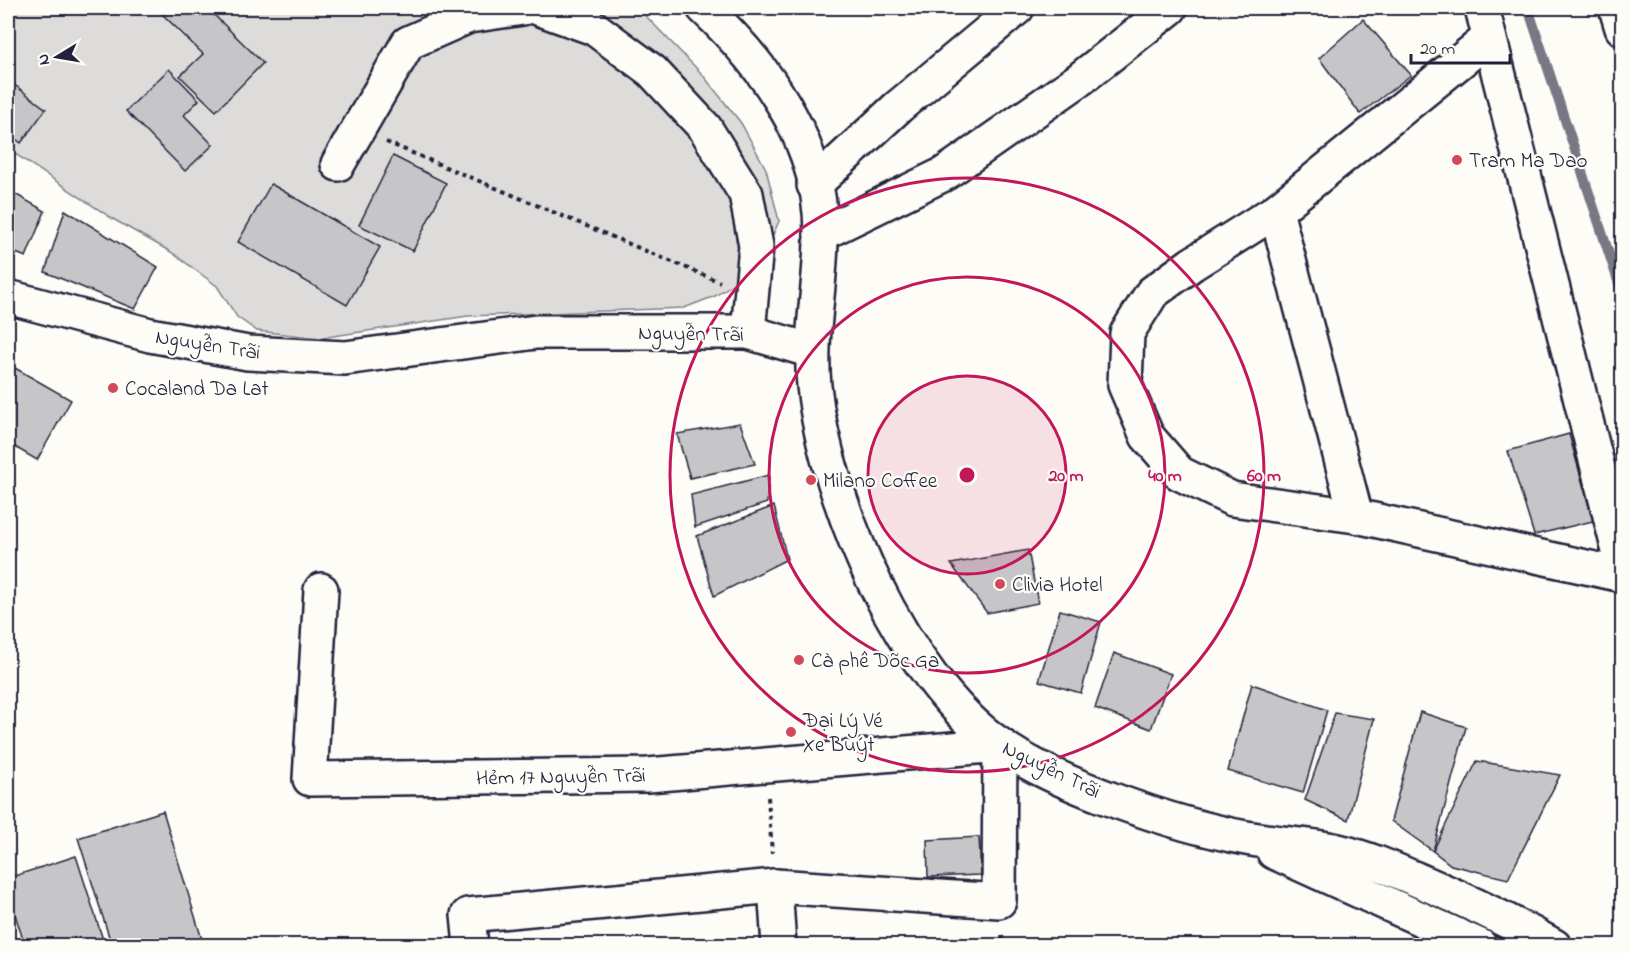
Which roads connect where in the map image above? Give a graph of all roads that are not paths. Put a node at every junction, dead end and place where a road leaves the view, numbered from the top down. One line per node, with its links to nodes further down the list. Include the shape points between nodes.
1 (524, 8): 9 (street, via 469,16 408,43)
2 (538, 8): 14 (street, via 594,28 652,71 705,128 746,194 756,246)
3 (704, 8): 10 (street, via 735,36 776,88 804,149)
4 (1170, 8): 12 (street, via 1080,79 944,174)
5 (1616, 8): 8 (street)
6 (1001, 13): 10 (street)
7 (1485, 23): 11 (street); 17 (street)
8 (1623, 28)
9 (338, 164)
10 (814, 185): 12 (street)
11 (1276, 211): 16 (street); 16 (street, via 1152,293 1127,333 1125,385 1147,436 1179,473 1232,499)
12 (821, 234): 15 (street)
13 (8, 297): 14 (street, Nguyễn Trãi, via 150,335 248,353 345,358 536,332)
14 (748, 332): 15 (street, Nguyễn Trãi)
15 (812, 351): 20 (street, Nguyễn Trãi, via 818,412 836,486 896,625 953,705)
16 (1356, 516): 18 (street)
17 (1623, 563)
18 (1623, 575)
19 (321, 590): 20 (street, Hẻm 17 Nguyễn Trãi, via 310,779 648,775)
20 (1000, 745): 21 (street, Nguyễn Trãi, via 1102,794 1163,816); 22 (street, via 999,901)
21 (1246, 838): 25 (street, Nguyễn Trãi); 26 (street, Nguyễn Trãi, via 1338,851 1387,867 1503,917)
22 (775, 886): 23 (street, via 468,915); 24 (street)
23 (471, 945)
24 (779, 945)
25 (1480, 945)
26 (1554, 945)

